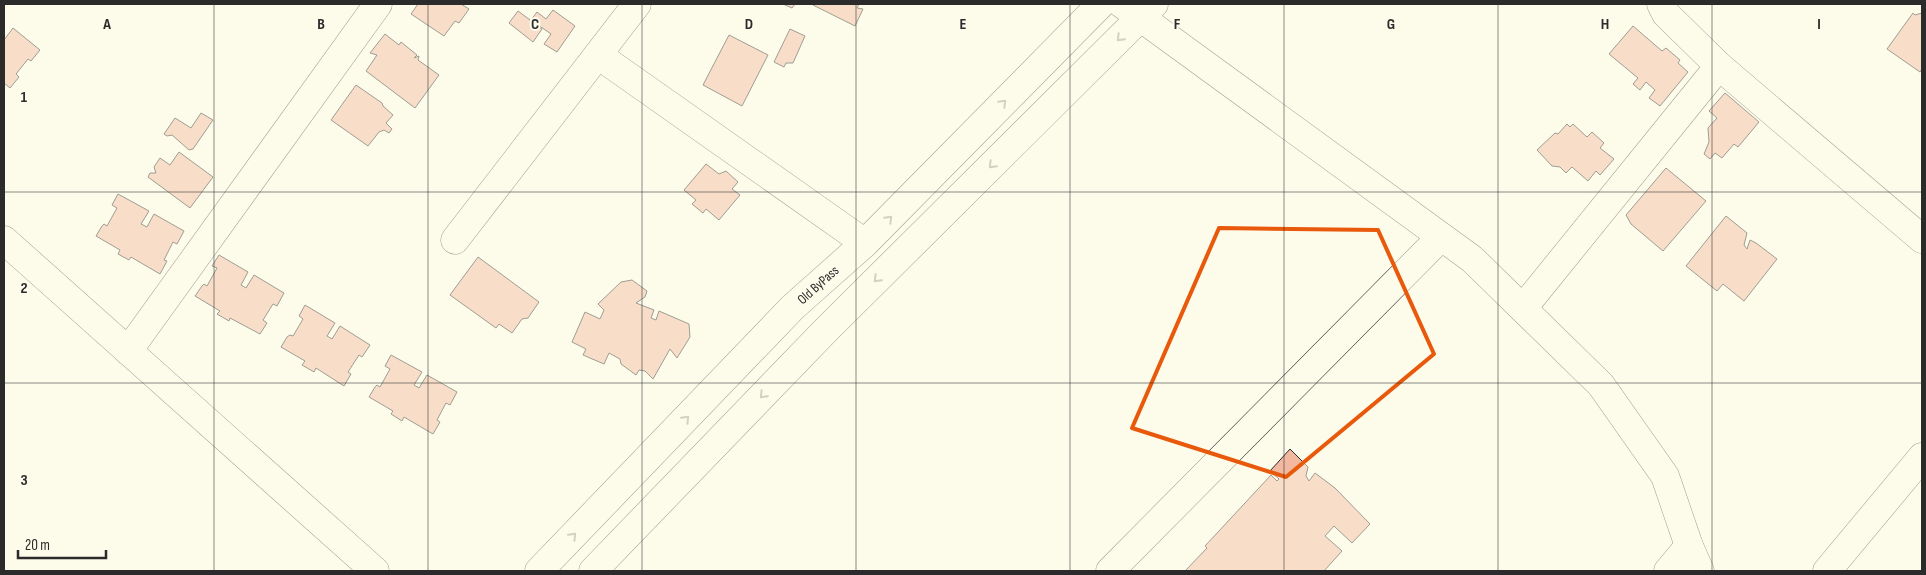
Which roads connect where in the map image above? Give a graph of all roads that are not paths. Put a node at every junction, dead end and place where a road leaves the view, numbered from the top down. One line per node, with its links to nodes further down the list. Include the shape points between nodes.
1 (378, 4): 16 (street)
2 (637, 4): 6 (street)
3 (1101, 4): 12 (street, Old ByPass, one-way to 3)
4 (1661, 4): 7 (street, via 1666,14)
5 (1139, 8): 8 (street); 15 (street, one-way to 15)
6 (598, 54): 11 (street); 12 (street)
7 (1720, 66): 9 (street); 14 (street)
8 (1441, 236): 14 (street, via 1472,259); 23 (street)
9 (1922, 239)
10 (4, 240): 16 (street)
11 (455, 240)
12 (866, 243): 13 (street, Old ByPass)
13 (793, 307): 15 (street); 21 (street, Old ByPass, one-way to 13)
14 (1523, 308): 18 (street, via 1601,385 1612,400 1665,476)
15 (825, 331): 22 (street, one-way to 22)
16 (128, 351): 20 (street)
17 (1922, 457): 19 (street)
18 (1689, 546): 24 (street); 25 (street)
19 (1833, 569)
20 (375, 571)
21 (539, 571)
22 (593, 571)
23 (1110, 571)
24 (1668, 571)
25 (1700, 571)

